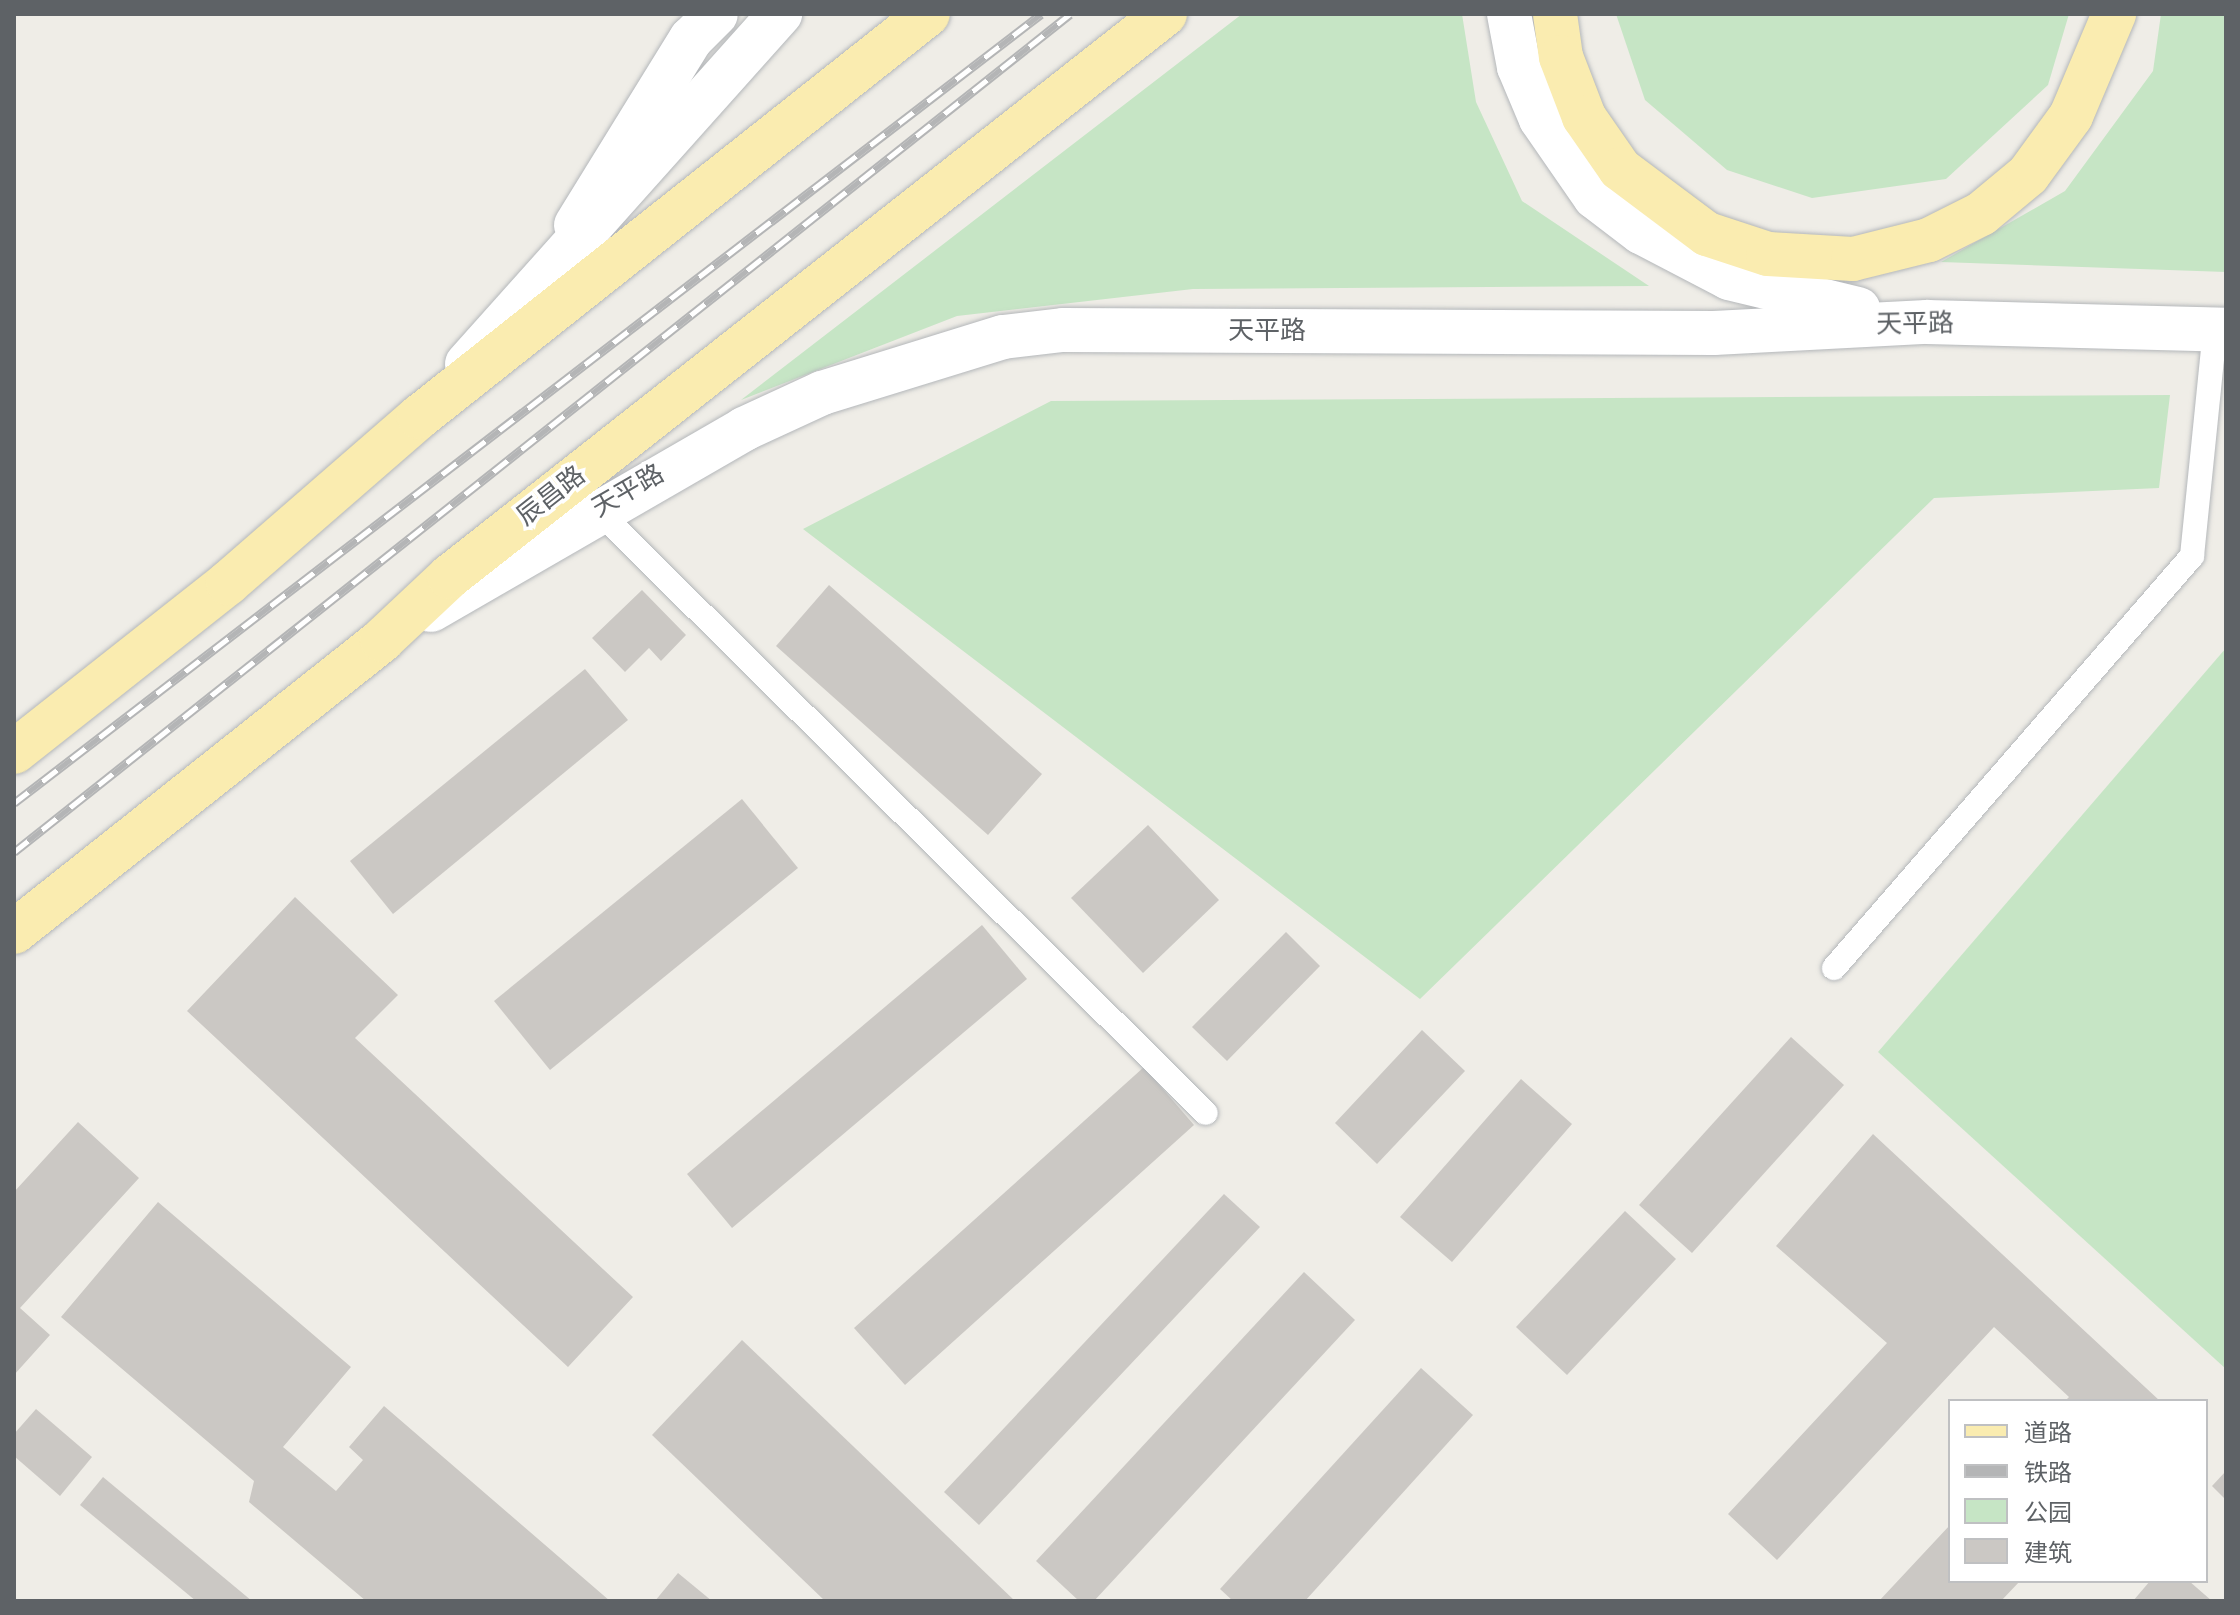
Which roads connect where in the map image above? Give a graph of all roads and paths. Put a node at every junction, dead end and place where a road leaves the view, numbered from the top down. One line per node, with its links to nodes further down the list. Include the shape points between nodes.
1 (716, 14): 8 (street, via 691,39)
2 (780, 14): 8 (street)
3 (928, 14): 11 (main road)
4 (1165, 14): 13 (main road, 辰昌路, via 459,569)
5 (1509, 14): 9 (street, via 1519,67 1563,160 1641,232 1766,291)
6 (1555, 14): 7 (main road, via 1561,57 1584,117 1620,169 1707,234 1768,254 1853,259 1929,240 1981,214 2028,175 2071,116)
7 (2114, 14)
8 (538, 285): 11 (street)
9 (1927, 322): 10 (street, 天平路); 12 (street, 天平路, via 1714,333 1063,330 1003,337 822,393)
10 (2220, 330): 16 (lane, via 2192,556)
11 (419, 417): 14 (main road, via 228,583)
12 (596, 509): 13 (street, 天平路); 17 (lane)
13 (382, 640): 15 (main road, 辰昌路)
14 (14, 752)
15 (14, 932)
16 (1834, 968)
17 (1206, 1113)

